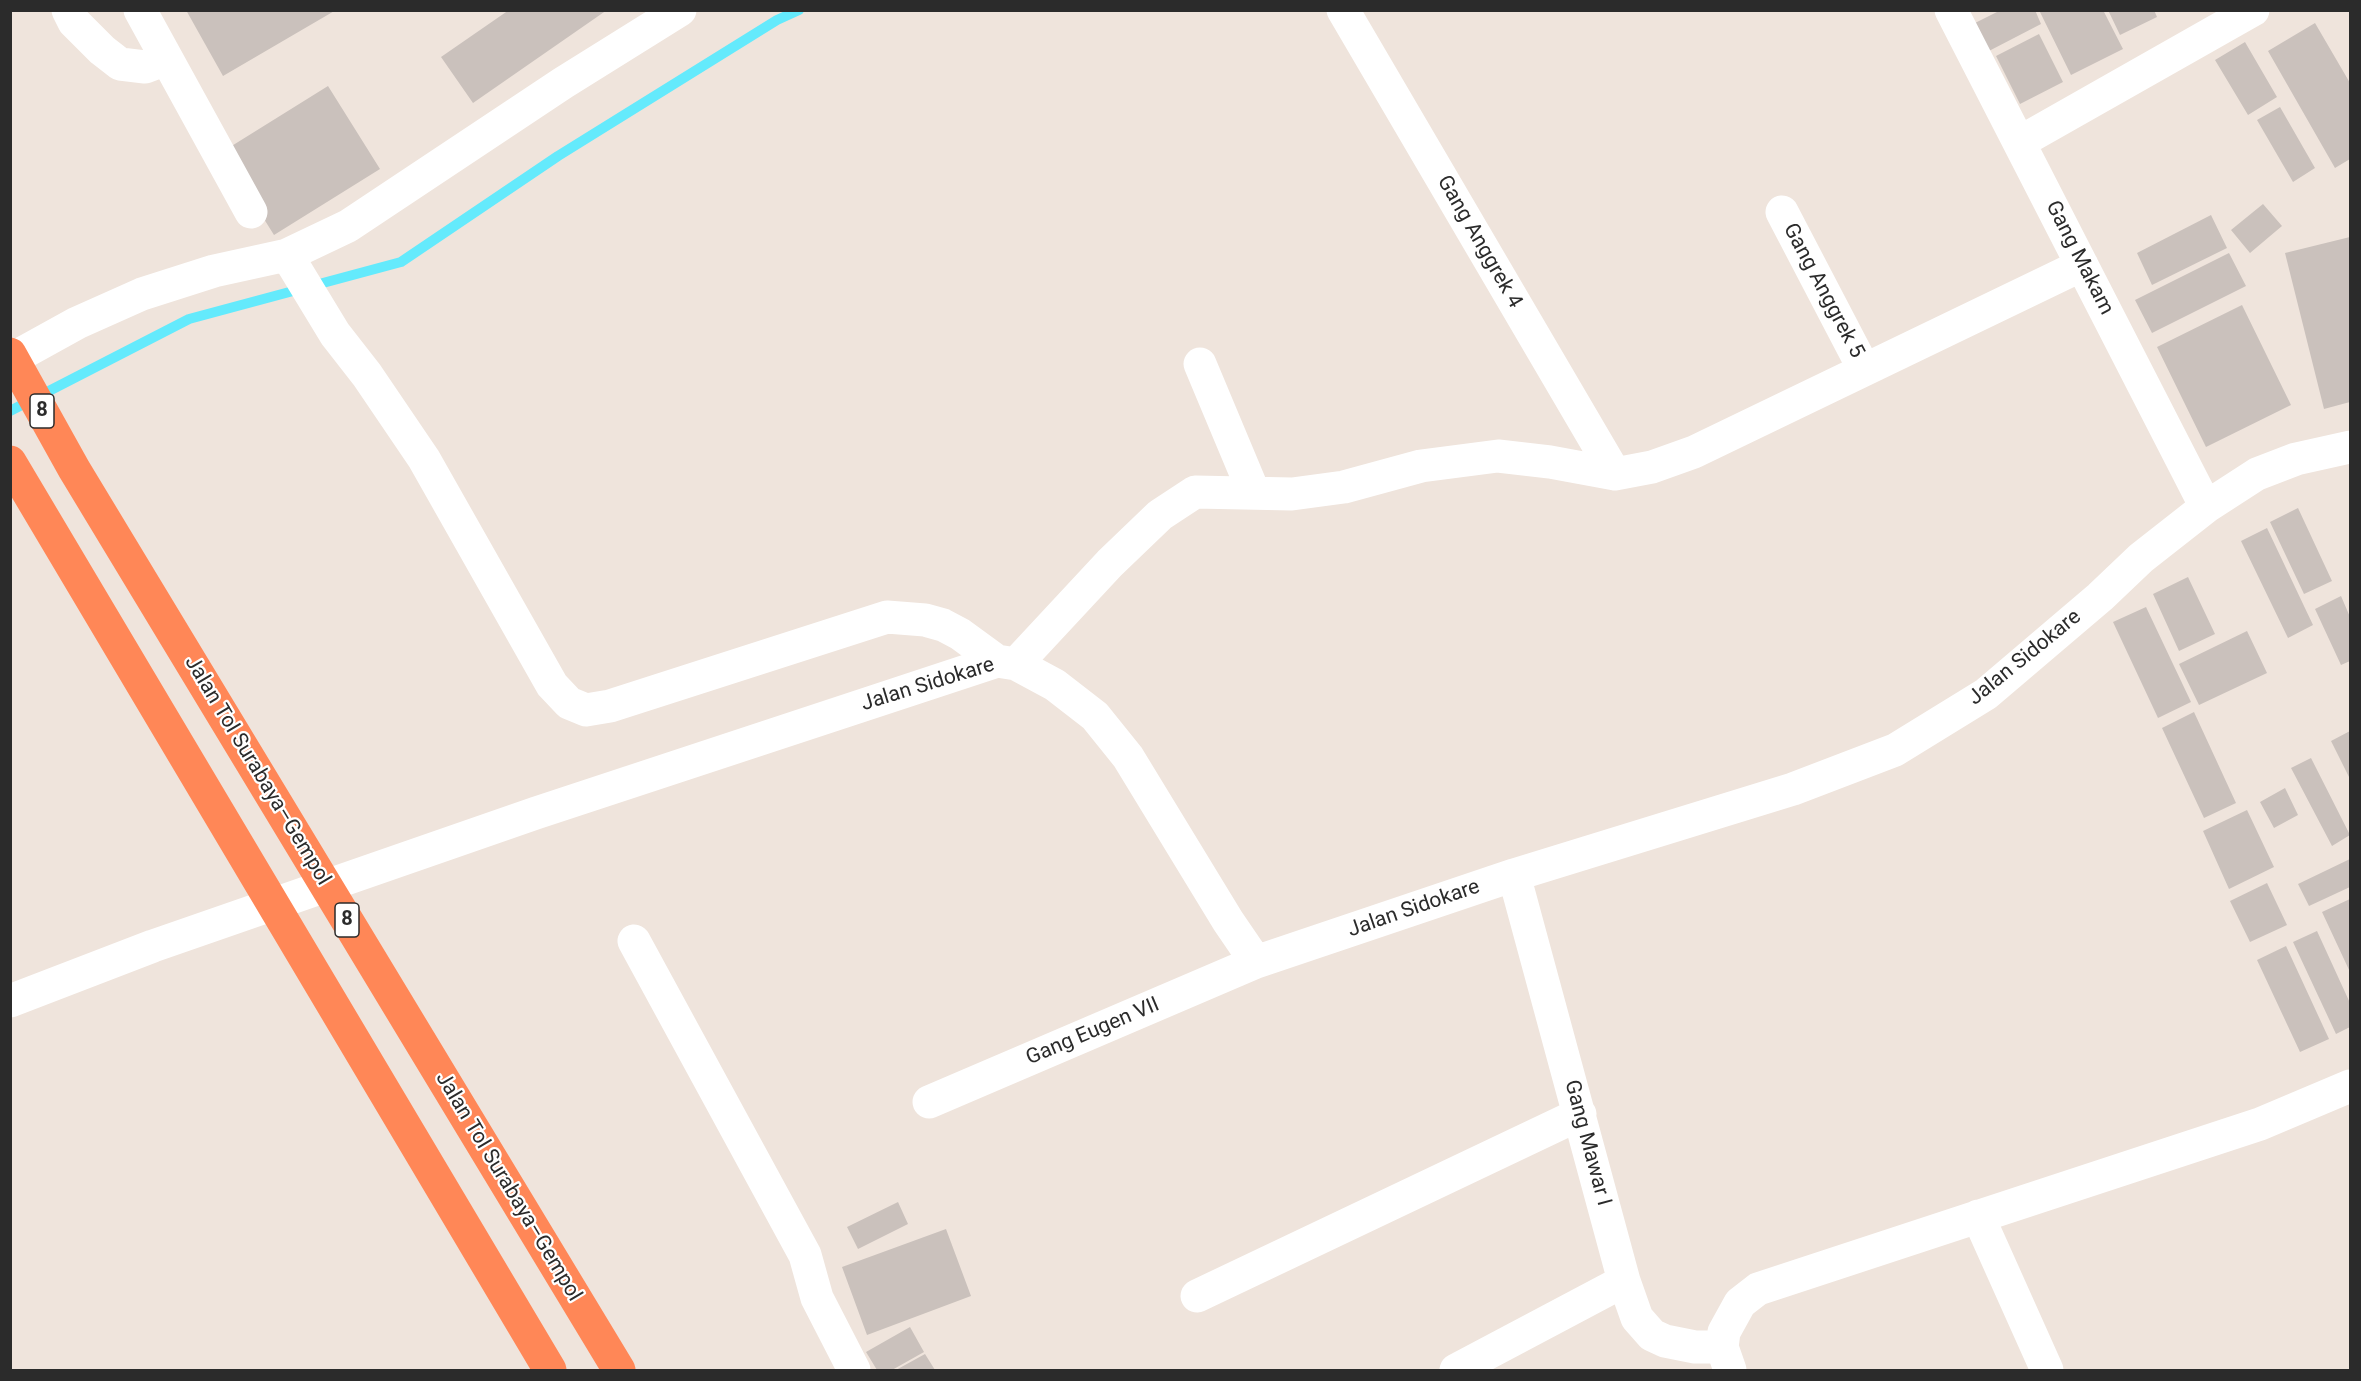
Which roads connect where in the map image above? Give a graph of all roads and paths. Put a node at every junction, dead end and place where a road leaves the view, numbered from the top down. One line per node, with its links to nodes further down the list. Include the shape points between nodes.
1 (68, 10): 7 (street, via 74,22 120,64 145,67)
2 (140, 10): 7 (street)
3 (680, 10): 11 (street, via 348,226)
4 (1343, 10): 19 (street, Gang Anggrek 4)
5 (1951, 10): 8 (street, Gang Makam)
6 (2253, 10): 8 (street)
7 (166, 59): 9 (street)
8 (2020, 142): 12 (street, Gang Makam)
9 (251, 212)
10 (1782, 212): 16 (street, Gang Anggrek 5)
11 (287, 255): 14 (street, via 142,294 77,323); 22 (street, via 335,334 424,459 552,686 569,703 586,710 610,706 887,617 925,620 943,626)
12 (2082, 265): 16 (street); 21 (street, Gang Makam)
13 (10, 354): 35 (highway, Jalan Tol Surabaya–Gempol / 8, via 74,469)
14 (10, 360)
15 (1200, 364): 20 (street)
16 (1864, 369): 19 (street, via 1694,452 1652,467)
17 (2350, 447): 21 (street, Jalan Sidokare, via 2296,459 2257,474)
18 (10, 462): 34 (highway)
19 (1615, 474): 20 (street, via 1498,456 1421,466 1344,487 1292,494)
20 (1254, 493): 22 (street, via 1196,492 1160,515)
21 (2206, 507): 23 (street, Jalan Sidokare, via 2141,558 1986,694 1895,750 1793,789)
22 (1006, 662): 25 (street, Jalan Sidokare, via 1055,685 1095,716 1121,748); 26 (street, Jalan Sidokare, via 536,813 153,946)
23 (1514, 875): 25 (street, Jalan Sidokare); 29 (street, Gang Mawar I)
24 (634, 940): 36 (street, via 805,1256 817,1298)
25 (1256, 962): 28 (street, Gang Eugen VII)
26 (10, 1002)
27 (2350, 1086): 30 (street, via 2249,1128)
28 (929, 1102)
29 (1580, 1114): 31 (street, Gang Mawar I); 32 (street)
30 (1978, 1216): 33 (street, via 1758,1289 1740,1303 1724,1332); 38 (street)
31 (1624, 1281): 33 (street, Gang Mawar I, via 1637,1318 1652,1335); 37 (street)
32 (1197, 1296)
33 (1726, 1359)
34 (550, 1371)
35 (619, 1371)
36 (854, 1371)
37 (1456, 1371)
38 (2047, 1371)

